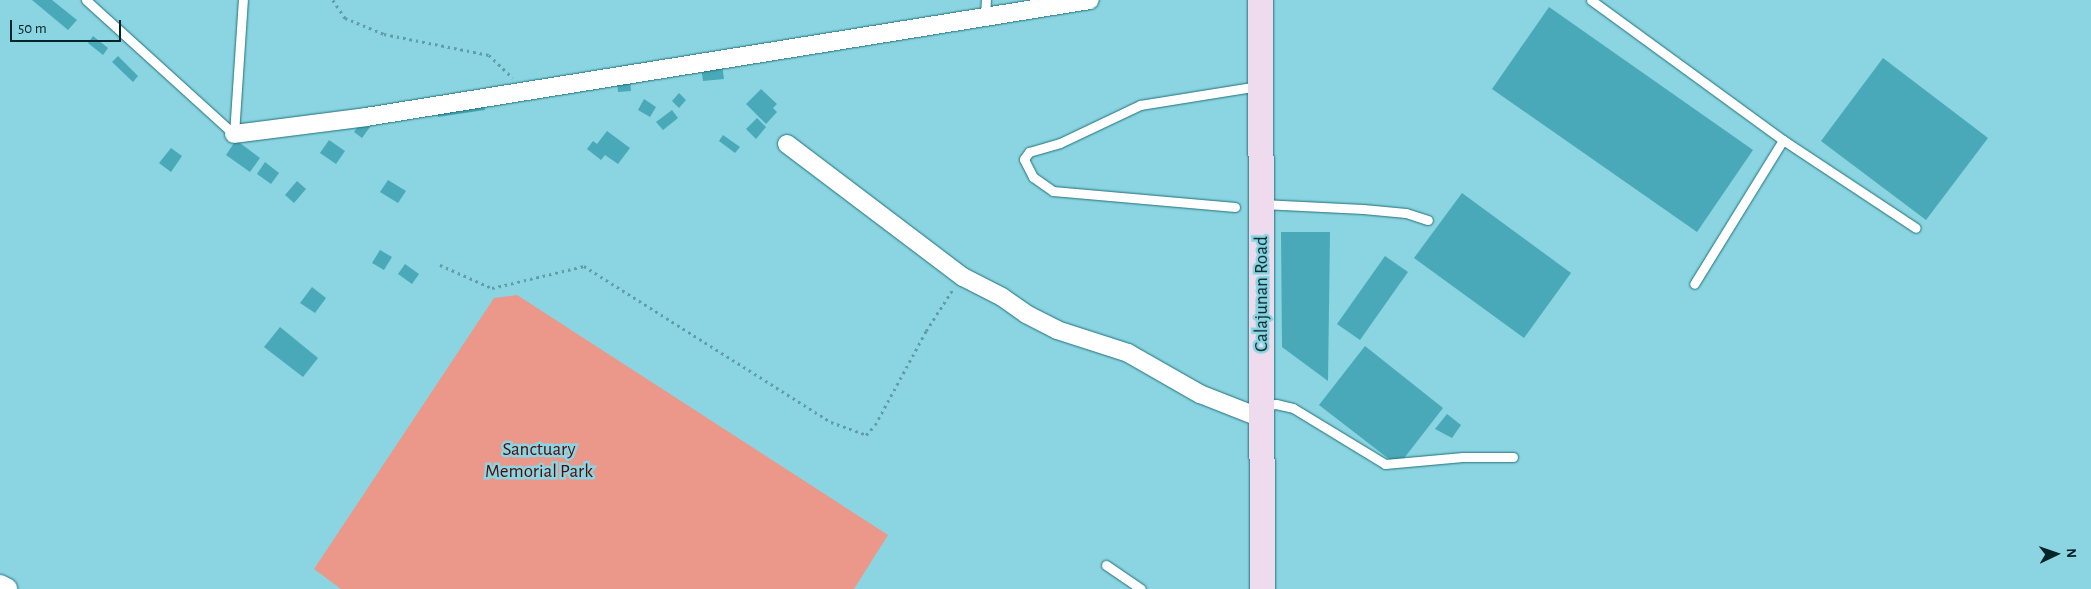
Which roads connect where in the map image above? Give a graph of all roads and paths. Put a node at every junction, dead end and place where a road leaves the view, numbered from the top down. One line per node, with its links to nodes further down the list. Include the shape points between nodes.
1 (86, 0): 10 (lane)
2 (243, 0): 10 (lane)
3 (334, 0): 9 (path, via 345,18 384,34 489,55)
4 (1090, 0): 7 (street)
5 (1260, 0): 8 (main road, Calajunan Road)
6 (1591, 0): 11 (lane)
7 (985, 8): 9 (street)
8 (1260, 86): 13 (main road, Calajunan Road); 14 (lane, via 1140,105 1060,143 1029,152 1024,159 1033,177 1053,191)
9 (526, 91): 10 (street)
10 (234, 134)
11 (1783, 140): 16 (lane); 19 (lane)
12 (787, 144): 18 (street)
13 (1262, 204): 15 (lane, via 1406,213); 20 (main road, Calajunan Road)
14 (1235, 207)
15 (1428, 220)
16 (1916, 228)
17 (440, 265): 18 (path, via 492,288 584,266 832,422 866,435 875,425 926,331)
18 (963, 276): 20 (street, via 1058,330 1128,353 1200,394)
19 (1694, 284)
20 (1262, 412): 21 (lane, via 1276,404 1293,408 1385,464 1463,457); 26 (main road, Calajunan Road)
21 (1513, 458)
22 (1106, 565): 25 (lane)
23 (0, 586): 24 (street)
24 (6, 589)
25 (1141, 589)
26 (1262, 589)

